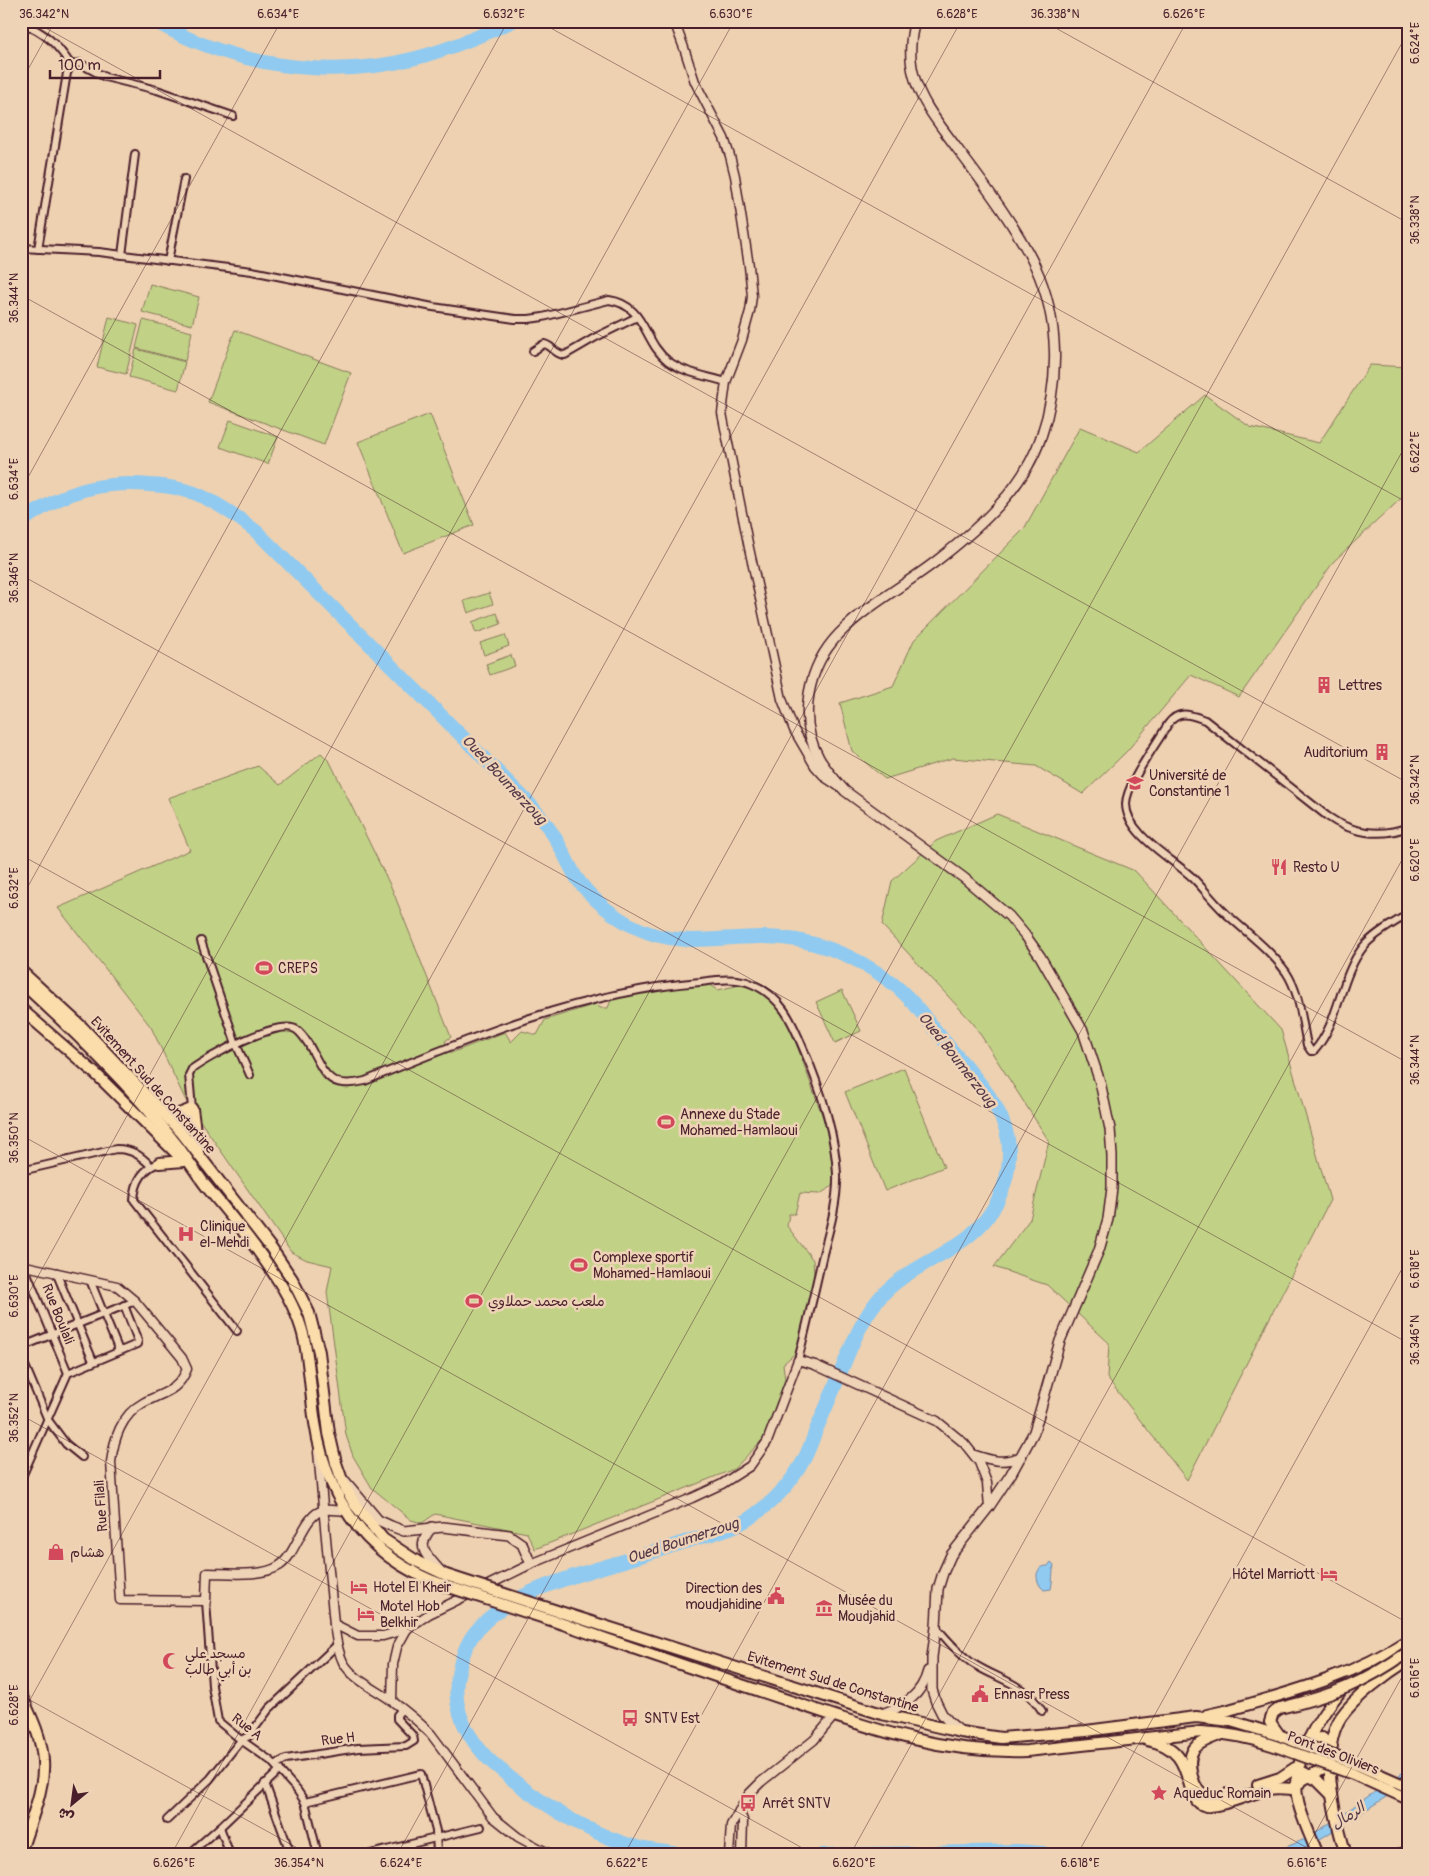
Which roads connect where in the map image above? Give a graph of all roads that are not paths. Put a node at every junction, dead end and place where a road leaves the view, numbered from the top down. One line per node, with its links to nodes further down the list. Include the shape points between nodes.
1 (674, 21): 14 (street, via 695,82 730,156 749,266 750,311)
2 (915, 21): 15 (main road, via 911,52 914,76 922,96 1020,239 1044,287 1054,332 1054,374 1046,420 1036,451 1002,503 939,559 849,624 819,661 808,698 812,741 830,775)
3 (21, 23): 4 (street, via 38,30 60,48)
4 (71, 65): 5 (street, via 79,63 105,78 157,90); 9 (street, via 67,73)
5 (233, 116)
6 (135, 154): 10 (street)
7 (184, 179): 11 (street)
8 (21, 248): 9 (street)
9 (38, 249): 10 (street)
10 (122, 255): 11 (street)
11 (168, 261): 12 (street, via 252,271 491,316 529,319 609,300 626,304)
12 (637, 317): 13 (street, via 565,355 547,344); 14 (street, via 668,361)
13 (534, 351)
14 (726, 382): 15 (street, via 722,413 724,430 782,699 794,730 814,766)
15 (845, 791): 51 (main road, via 964,878 1009,916 1040,956 1083,1031 1100,1082 1112,1156 1108,1220 1090,1273 1060,1341 1034,1432)
16 (1408, 828): 17 (street, via 1380,833 1344,827 1205,720 1186,714 1176,716 1168,724 1131,786 1126,802 1130,819 1142,835 1192,877 1231,919 1270,953 1286,973 1311,1051 1324,1038 1357,956 1366,944)
17 (1408, 914)
18 (201, 941): 22 (street)
19 (21, 971): 24 (main road, Evitement Sud de Constantine, via 84,1028)
20 (21, 982): 31 (main road, Evitement Sud de Constantine, via 128,1088)
21 (21, 1009): 26 (main road, via 97,1075)
22 (236, 1044): 23 (street); 25 (street, via 192,1069 189,1075); 44 (street, via 270,1030 292,1028 306,1040 331,1080 353,1084 465,1041 605,996 716,980 738,980 764,990 783,1007 796,1031 818,1088 836,1156 836,1194 831,1222)
23 (250, 1075)
24 (152, 1102): 25 (main road, via 172,1115); 27 (main road, Evitement Sud de Constantine)
25 (192, 1109): 27 (main road)
26 (169, 1146): 28 (main road); 29 (main road, via 169,1155)
27 (198, 1154): 53 (main road, Evitement Sud de Constantine, via 271,1248 303,1299 319,1352 329,1432)
28 (184, 1161): 29 (main road); 31 (main road)
29 (155, 1164): 30 (street, via 128,1149 116,1149); 39 (street, via 140,1177 134,1200)
30 (21, 1171)
31 (203, 1181): 48 (main road, Evitement Sud de Constantine, via 278,1280 298,1318 305,1342)
32 (23, 1265): 33 (street, Rue Filali); 40 (street, Rue Boulali)
33 (56, 1272): 34 (street, Rue Filali); 38 (street)
34 (90, 1280): 35 (street, Rue Filali, via 117,1286); 37 (street)
35 (135, 1301): 36 (street); 60 (street, Rue Filali, via 182,1358 187,1369 175,1388 141,1404 130,1413 114,1441 111,1462 119,1599)
36 (124, 1305): 37 (street); 42 (street, via 138,1340 136,1344)
37 (103, 1313): 38 (street); 42 (street)
38 (76, 1324): 40 (street); 45 (street)
39 (237, 1331)
40 (52, 1334): 41 (street); 46 (street, Rue Boulali)
41 (21, 1347)
42 (119, 1350): 45 (street)
43 (21, 1356): 47 (street)
44 (798, 1360): 49 (street, via 936,1420); 58 (street, via 767,1442 750,1466 692,1498)
45 (93, 1361): 46 (street)
46 (68, 1373): 47 (street)
47 (48, 1420): 50 (street, via 66,1444); 52 (street)
48 (315, 1424): 55 (street); 56 (main road, Evitement Sud de Constantine, via 325,1469)
49 (975, 1455): 51 (street, via 995,1462 1012,1461); 54 (street, via 987,1483)
50 (82, 1456)
51 (1022, 1456): 54 (main road)
52 (22, 1474)
53 (341, 1478): 57 (main road, via 378,1520 404,1531); 59 (main road, Evitement Sud de Constantine, via 355,1505 383,1539)
54 (989, 1507): 63 (main road, via 951,1555 943,1573)
55 (323, 1510): 56 (street); 60 (street, via 312,1517 281,1566 267,1572 207,1573); 62 (street)
56 (347, 1511): 59 (main road, Evitement Sud de Constantine, via 377,1548 393,1561 419,1577)
57 (432, 1527): 58 (main road, via 509,1535 522,1544); 59 (main road, via 423,1545)
58 (531, 1564): 64 (street, via 429,1614)
59 (444, 1578): 61 (main road, bridge)
60 (206, 1601): 83 (street, Rue A, via 218,1721)
61 (559, 1617): 75 (main road, Evitement Sud de Constantine); 76 (main road, via 678,1664)
62 (334, 1624): 64 (street, via 358,1636 383,1636); 66 (street)
63 (936, 1627): 68 (main road); 74 (street, via 964,1657 1024,1690)
64 (406, 1629): 72 (street, via 393,1664)
65 (1408, 1640): 70 (main road)
66 (337, 1644): 72 (street, via 343,1662 350,1670); 83 (street, via 269,1709 249,1736)
67 (1408, 1652): 80 (main road, bridge, via 1345,1689 1280,1708 1273,1713 1270,1722)
68 (932, 1657): 75 (main road, via 925,1682 914,1697 899,1708); 78 (main road, via 932,1690 936,1702 950,1723)
69 (1408, 1660): 84 (main road, via 1359,1697 1340,1718)
70 (1355, 1670): 77 (main road, via 1295,1691); 82 (main road)
71 (21, 1696): 102 (main road, via 37,1729 43,1761 40,1789)
72 (392, 1701): 73 (street)
73 (402, 1709): 86 (street, Rue H, via 397,1720 414,1738 411,1744 286,1758); 109 (street, via 439,1744 493,1817 518,1837)
74 (1042, 1711)
75 (882, 1714): 78 (main road, Evitement Sud de Constantine)
76 (834, 1716): 81 (main road, via 906,1738 967,1750 1027,1751); 95 (street, via 814,1740 754,1788)
77 (1196, 1717): 78 (main road, Evitement Sud de Constantine, via 1019,1737 1001,1738); 80 (main road, Evitement Sud de Constantine, via 1231,1721)
78 (961, 1732)
79 (1225, 1732): 81 (main road); 87 (main road, via 1200,1743 1192,1754 1190,1763 1196,1786 1207,1798 1218,1798 1272,1781); 93 (main road, Pont des Oliviers, bridge, via 1252,1738 1353,1774)
80 (1281, 1736): 91 (main road, Pont des Oliviers, bridge)
81 (1139, 1738): 90 (main road, via 1159,1743 1176,1753 1184,1764 1193,1794 1205,1806 1276,1788)
82 (1309, 1739): 84 (main road, via 1322,1738); 87 (main road)
83 (241, 1740): 86 (street, Rue A); 96 (street, via 210,1779)
84 (1332, 1747): 85 (main road)
85 (1329, 1766): 88 (main road); 92 (main road)
86 (277, 1767): 89 (street); 94 (street, Rue A)
87 (1298, 1768): 88 (main road); 90 (main road)
88 (1311, 1776): 90 (main road); 92 (main road)
89 (265, 1783): 97 (street); 105 (street)
90 (1296, 1787): 112 (main road, via 1300,1809)
91 (1408, 1787)
92 (1331, 1794): 101 (main road)
93 (1408, 1799)
94 (304, 1802): 99 (street, via 421,1774); 106 (street, Rue A)
95 (739, 1811): 110 (street, via 730,1832); 111 (street)
96 (167, 1820)
97 (220, 1827): 103 (street); 104 (street)
98 (481, 1827): 99 (street)
99 (437, 1836): 107 (street); 108 (street)
100 (1408, 1852): 113 (main road)
101 (1346, 1854)
102 (21, 1855)
103 (188, 1855)
104 (230, 1855)
105 (291, 1855)
106 (318, 1855)
107 (366, 1855)
108 (437, 1855)
109 (552, 1855)
110 (729, 1855)
111 (742, 1855)
112 (1318, 1855)
113 (1398, 1855)

